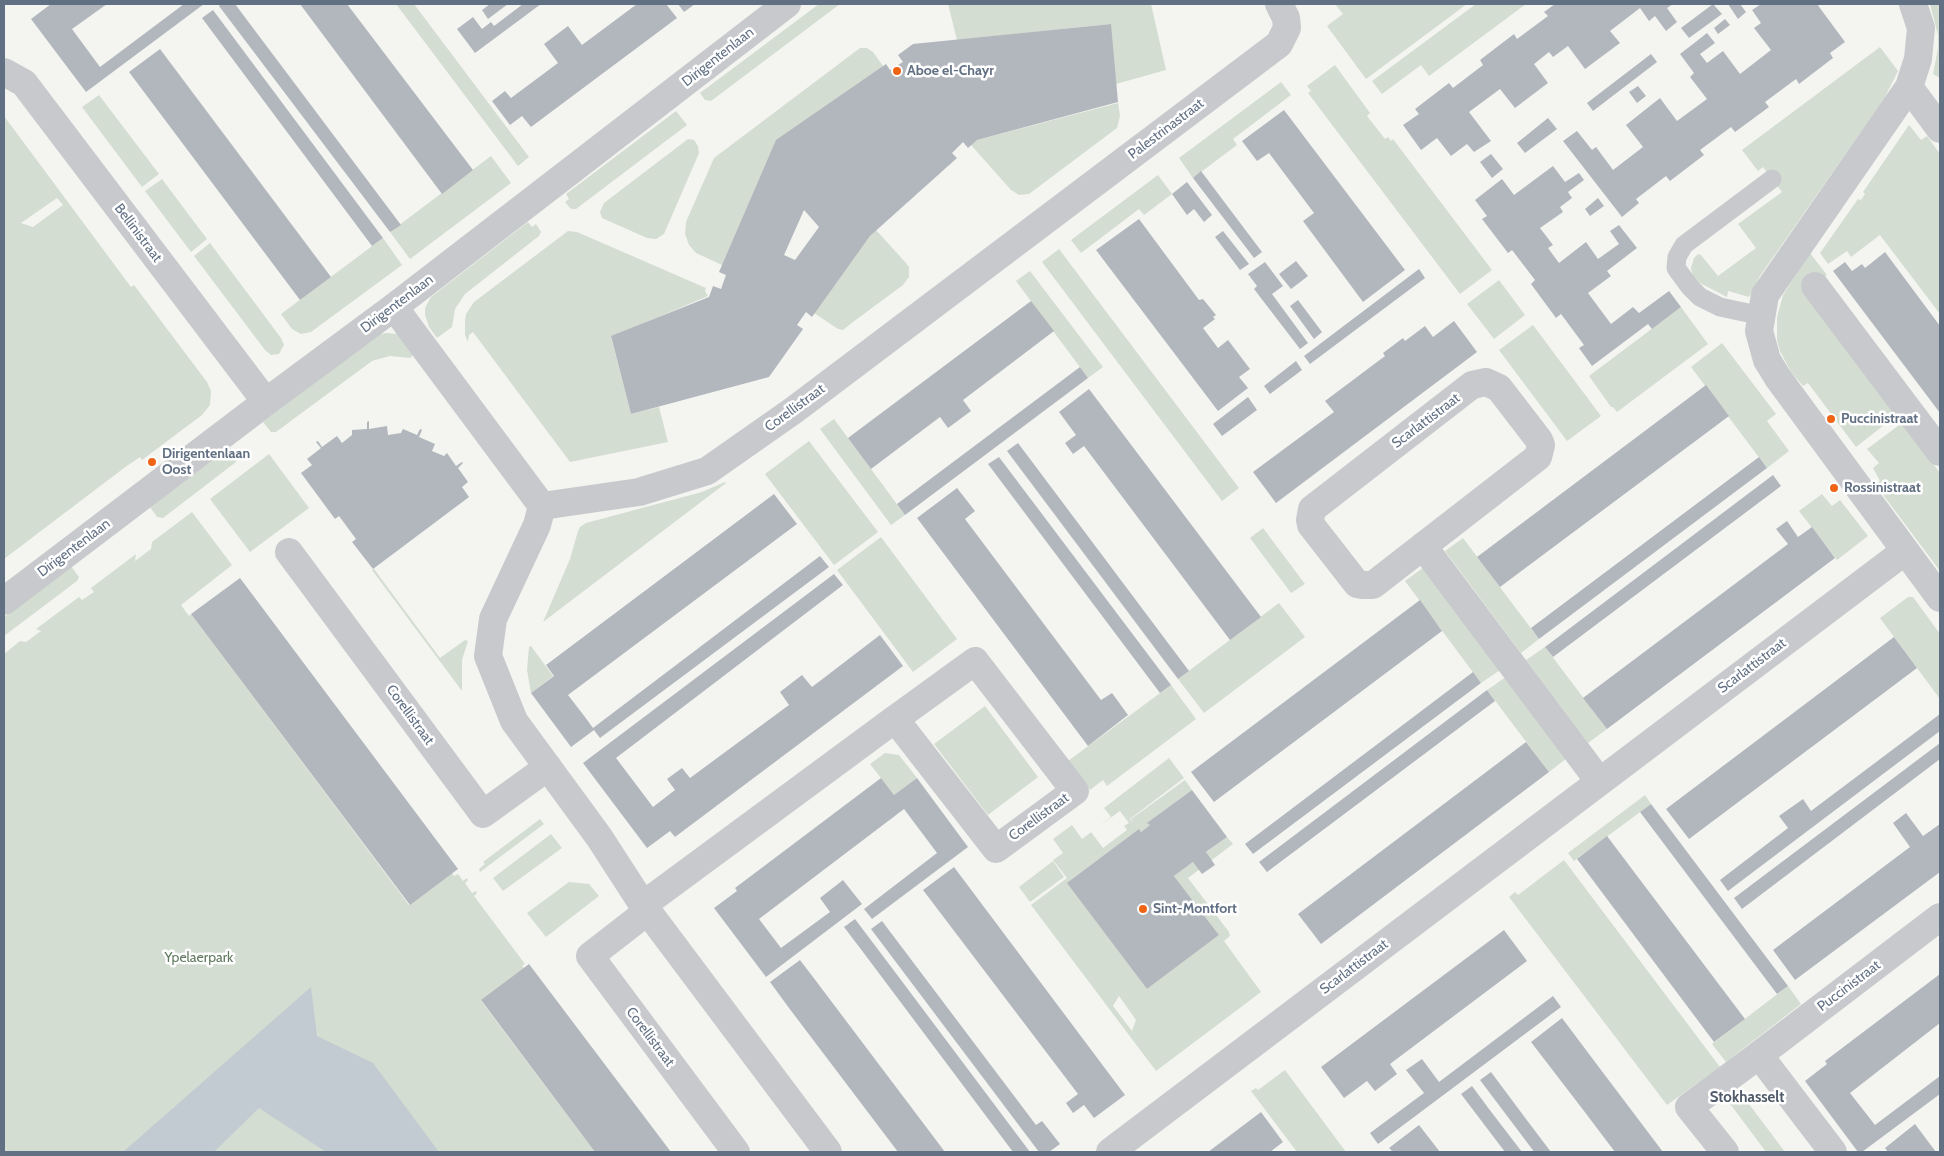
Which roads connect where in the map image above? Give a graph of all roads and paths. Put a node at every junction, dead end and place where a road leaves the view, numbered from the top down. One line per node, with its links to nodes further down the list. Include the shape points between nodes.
1 (787, 4): 10 (street, Dirigentenlaan)
2 (1279, 4): 8 (street, Palestrinastraat, via 1287,28 1279,44)
3 (1914, 4): 5 (street, via 1921,28 1918,59)
4 (4, 72): 12 (street, Bellinistraat, via 24,83)
5 (1909, 87): 6 (street); 11 (street, via 1765,294)
6 (1940, 129)
7 (1772, 179): 11 (lane, via 1684,245 1677,257 1676,268 1700,298 1720,307)
8 (1018, 241): 14 (street, Corellistraat, via 794,410 707,471 639,492)
9 (1815, 286): 13 (street)
10 (394, 307): 12 (street, Dirigentenlaan); 14 (street)
11 (1762, 316): 16 (street, via 1759,331 1767,360)
12 (266, 402): 19 (street, Dirigentenlaan)
13 (1940, 452)
14 (542, 506): 21 (street, via 537,525 492,619 488,656 514,721)
15 (1424, 546): 15 (street, Scarlattistraat, via 1538,457 1539,440 1493,384 1472,386 1316,505 1310,514 1311,525 1353,580 1362,586 1373,584); 22 (street)
16 (1905, 551): 18 (street); 22 (street, Scarlattistraat)
17 (289, 552): 21 (street, Corellistraat, via 483,814)
18 (1940, 598)
19 (4, 601)
20 (895, 719): 20 (street, Corellistraat, via 976,661 1075,791 996,849); 23 (street, Corellistraat)
21 (548, 767): 23 (street)
22 (1599, 781): 28 (street, Scarlattistraat)
23 (646, 908): 26 (street, Corellistraat, via 590,956); 27 (street)
24 (1940, 917): 25 (street, Puccinistraat)
25 (1759, 1055): 29 (street, Puccinistraat, via 1689,1107); 30 (street)
26 (736, 1152)
27 (828, 1152)
28 (1110, 1152)
29 (1725, 1152)
30 (1833, 1152)

